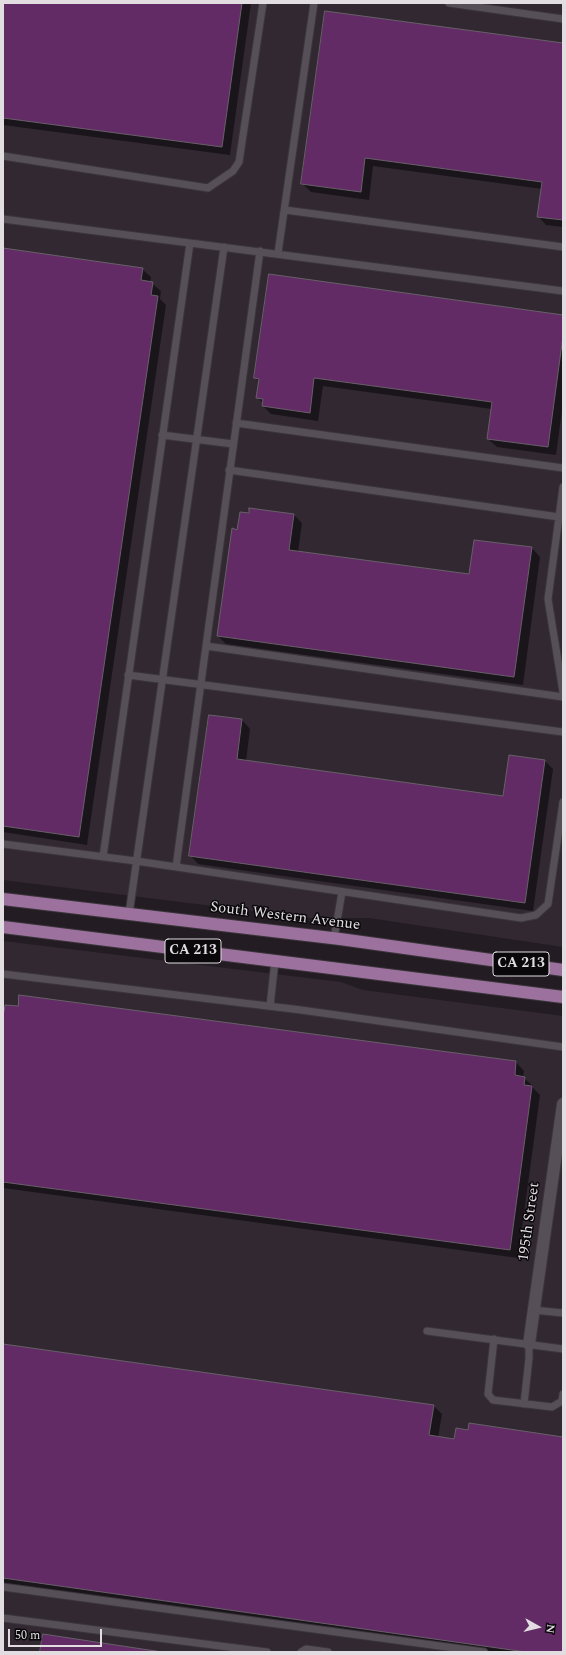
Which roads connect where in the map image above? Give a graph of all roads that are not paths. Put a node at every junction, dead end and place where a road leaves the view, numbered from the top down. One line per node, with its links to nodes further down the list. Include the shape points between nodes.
1 (263, 3): 5 (lane, via 239,162 233,172 208,188)
2 (314, 3): 6 (lane)
3 (449, 3): 4 (lane)
4 (563, 19)
5 (3, 156)
6 (285, 210): 10 (lane); 12 (lane)
7 (3, 219): 8 (lane)
8 (190, 243): 9 (lane); 15 (lane)
9 (224, 246): 11 (lane); 16 (lane)
10 (563, 247)
11 (260, 251): 12 (lane); 14 (lane)
12 (278, 253): 13 (lane)
13 (563, 291)
14 (236, 423): 17 (lane); 18 (lane)
15 (162, 435): 16 (lane); 23 (lane)
16 (196, 440): 17 (lane); 24 (lane)
17 (233, 444): 19 (lane)
18 (563, 468)
19 (229, 470): 21 (lane); 22 (lane)
20 (563, 489): 21 (lane)
21 (559, 517): 26 (lane, via 548,599)
22 (206, 646): 25 (lane); 27 (lane)
23 (128, 675): 24 (lane); 31 (lane)
24 (162, 680): 25 (lane); 32 (lane)
25 (200, 685): 28 (lane); 33 (lane)
26 (563, 692)
27 (563, 698)
28 (563, 732)
29 (563, 802): 34 (lane, via 548,904 536,915 521,918)
30 (3, 844): 31 (lane)
31 (103, 857): 32 (lane)
32 (136, 862): 33 (lane); 36 (lane)
33 (176, 867): 34 (lane)
34 (342, 892): 38 (lane)
35 (3, 899): 36 (main road, South Western Avenue / CA 213)
36 (129, 914): 38 (main road, South Western Avenue / CA 213)
37 (3, 927): 39 (main road, CA 213)
38 (334, 939): 40 (main road, South Western Avenue / CA 213)
39 (275, 961): 42 (main road, CA 213); 43 (lane)
40 (563, 970)
41 (3, 974): 43 (lane)
42 (563, 997)
43 (270, 1006): 44 (lane)
44 (563, 1047)
45 (563, 1104): 46 (street, 195th Street)
46 (533, 1310): 47 (lane); 50 (street, 195th Street)
47 (563, 1313)
48 (427, 1331): 49 (lane)
49 (494, 1339): 50 (lane); 53 (lane, via 488,1394 493,1400)
50 (529, 1344): 51 (lane); 53 (lane)
51 (563, 1349)
52 (563, 1394): 53 (lane, via 562,1401 552,1408)
53 (524, 1404)
54 (3, 1587): 59 (lane)
55 (3, 1618): 56 (lane)
56 (267, 1652)
57 (301, 1652): 58 (lane, via 306,1649)
58 (328, 1652)
59 (484, 1652)

